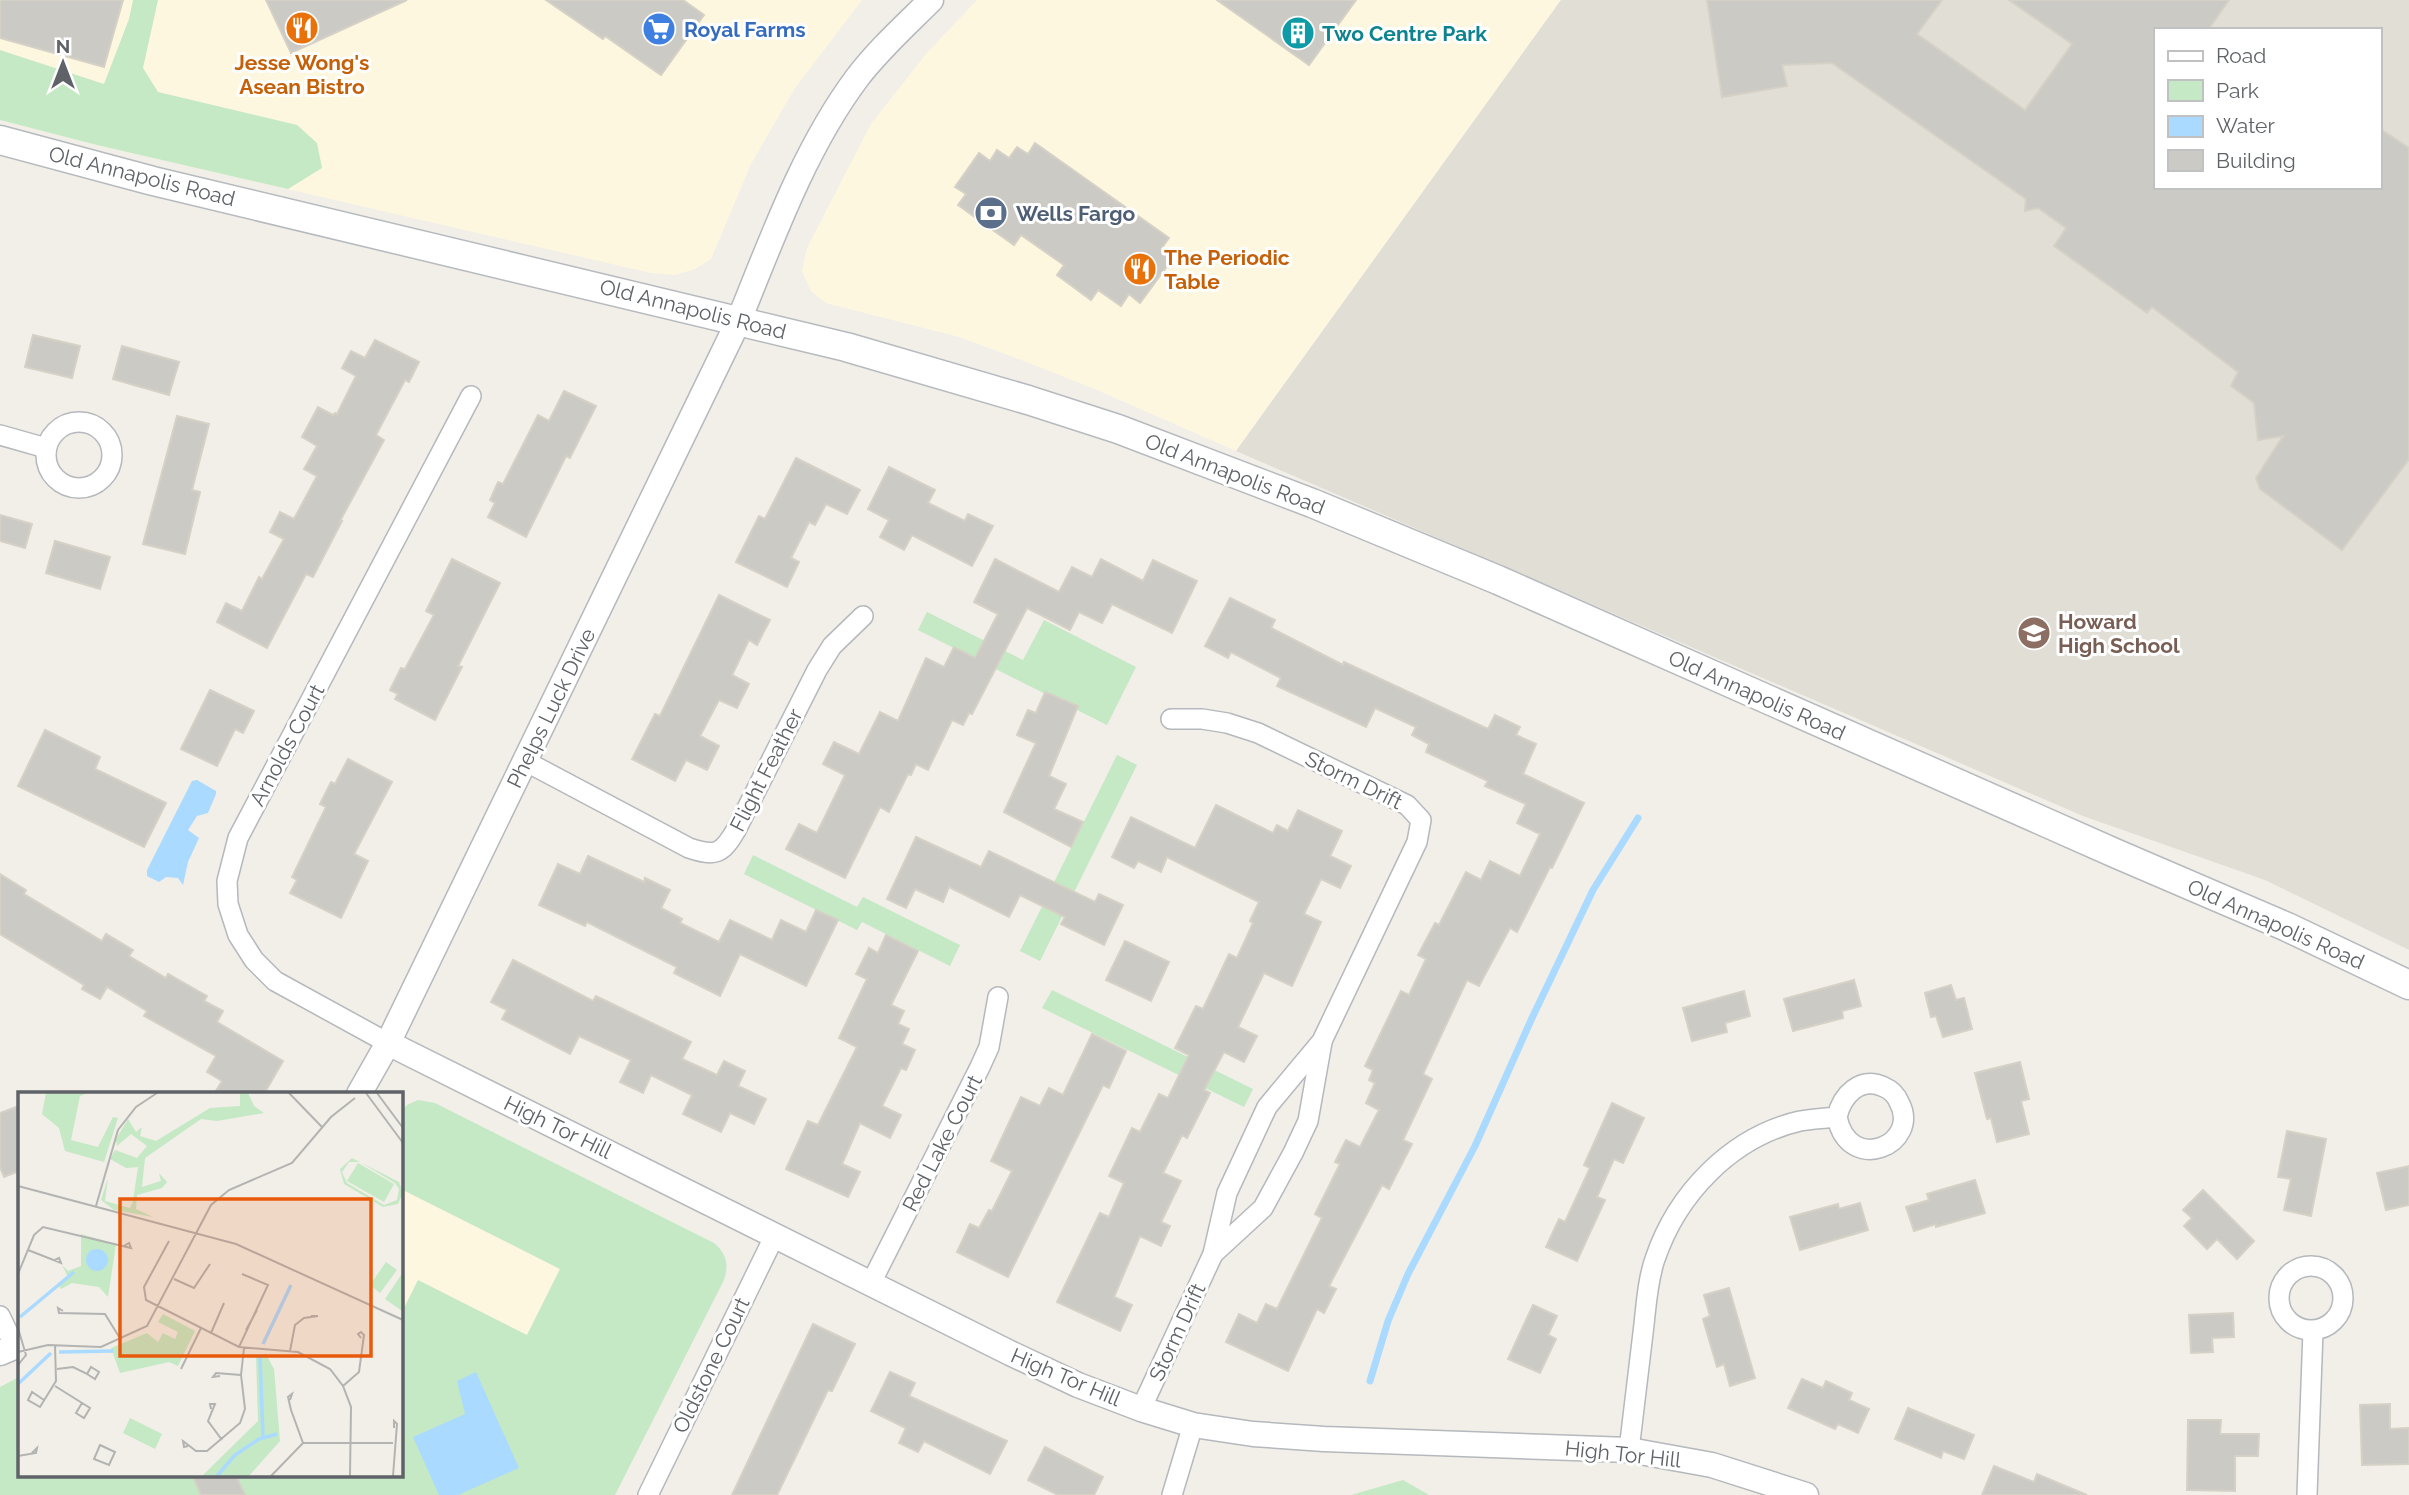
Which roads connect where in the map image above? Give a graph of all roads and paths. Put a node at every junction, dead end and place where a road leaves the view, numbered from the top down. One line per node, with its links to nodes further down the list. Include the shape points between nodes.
1 (931, 0): 3 (street, Phelps Luck Drive, via 857,79 830,121 789,196)
2 (0, 140): 3 (main road, Old Annapolis Road, via 153,181)
3 (739, 320): 9 (street, Phelps Luck Drive); 10 (main road, Old Annapolis Road, via 1028,400 1312,503 1498,580)
4 (471, 396): 13 (street, Arnolds Court, via 238,838 227,881 228,904 238,935 254,960 275,981)
5 (0, 435): 6 (street)
6 (46, 448)
7 (863, 615): 9 (street, Flight Feather, via 832,646 817,670 736,830 717,853 689,848)
8 (1171, 719): 12 (street, Storm Drift, via 1214,721 1258,733 1407,805 1421,820 1417,842)
9 (526, 761): 13 (street, Phelps Luck Drive)
10 (2409, 985)
11 (998, 997): 18 (street, Red Lake Court, via 981,1067)
12 (1322, 1041): 17 (street, Storm Drift, via 1267,1107 1227,1193); 17 (street, Storm Drift, via 1308,1121 1293,1153 1263,1208)
13 (388, 1042): 14 (street, Phelps Luck Drive); 16 (street, High Tor Hill)
14 (360, 1092)
15 (1837, 1116): 24 (street, via 1769,1131 1731,1153 1682,1202 1654,1261)
16 (775, 1235): 18 (street, High Tor Hill); 25 (street, Oldstone Court)
17 (1213, 1254): 22 (street, Storm Drift)
18 (871, 1283): 22 (street, High Tor Hill, via 1010,1353)
19 (0, 1316): 21 (street)
20 (2313, 1331): 28 (street)
21 (11, 1348)
22 (1141, 1409): 23 (street, High Tor Hill)
23 (1193, 1424): 24 (street, High Tor Hill, via 1324,1439); 26 (street)
24 (1629, 1450): 27 (street, High Tor Hill, via 1712,1465)
25 (648, 1495)
26 (1171, 1495)
27 (1806, 1495)
28 (2307, 1495)

